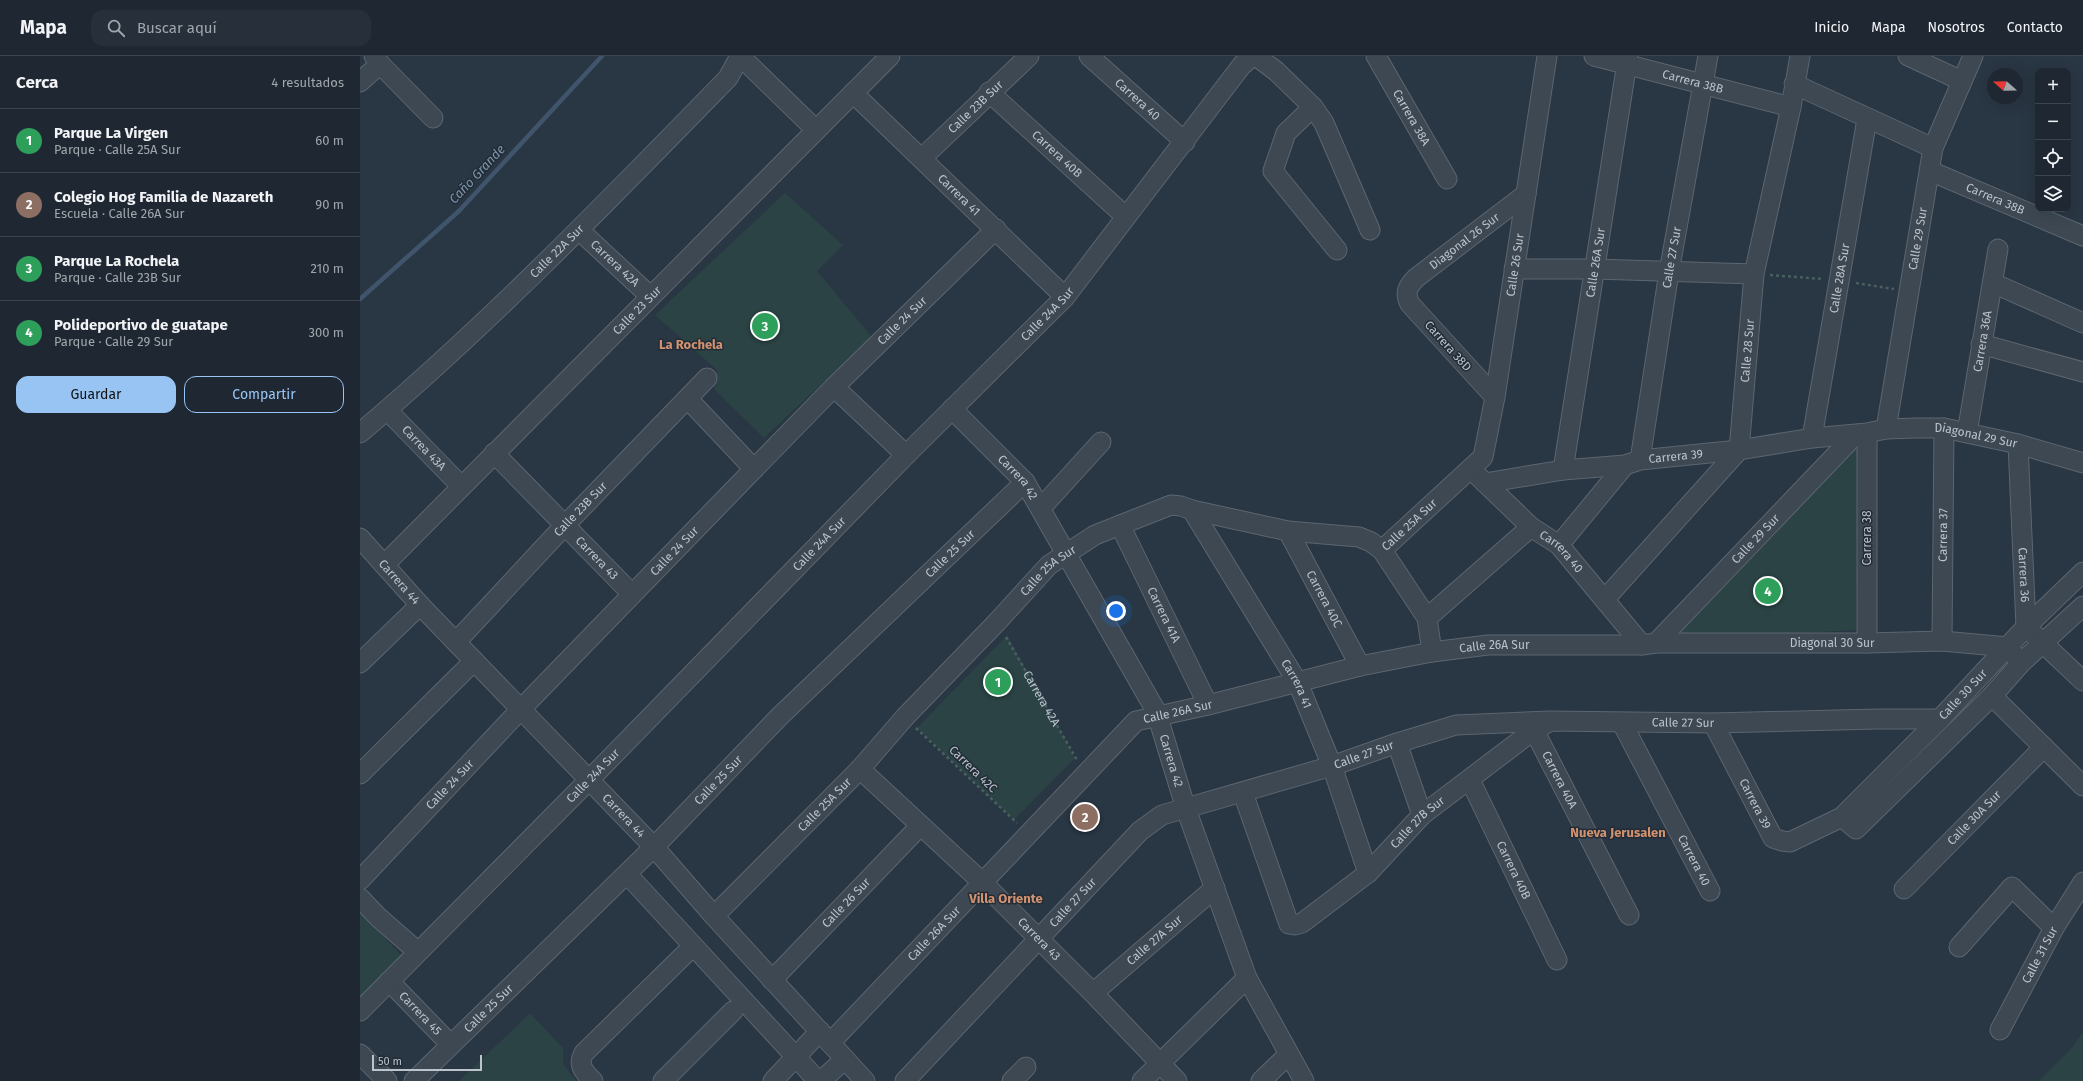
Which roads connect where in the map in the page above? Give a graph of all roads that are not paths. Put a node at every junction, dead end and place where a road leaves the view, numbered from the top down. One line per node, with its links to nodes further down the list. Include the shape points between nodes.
1 (740, 56): 25 (street); 33 (street, Calle 22A Sur, via 728,78)
2 (1029, 56): 19 (street, Calle 23B Sur)
3 (1089, 56): 26 (street, Carrera 40)
4 (1376, 56): 30 (street, Carrera 38A)
5 (1547, 56): 31 (street, Calle 26 Sur)
6 (1594, 56): 14 (street, Carrera 38B)
7 (1708, 56): 17 (street, Calle 27 Sur)
8 (1800, 56): 18 (street, Calle 28 Sur)
9 (1908, 56): 15 (street)
10 (1973, 56): 15 (street, Calle 29 Sur)
11 (884, 58): 20 (street, Calle 23 Sur)
12 (1247, 58): 21 (street, via 1276,71); 26 (street, Calle 24A Sur)
13 (377, 60): 16 (street); 23 (street)
14 (1627, 60): 17 (street, Carrera 38B); 40 (street, Calle 26A Sur)
15 (1962, 81): 27 (street, Calle 29 Sur)
16 (360, 82)
17 (1702, 83): 22 (street, Carrera 38B); 41 (street, Calle 27 Sur)
18 (1794, 84): 22 (street, Calle 28 Sur); 24 (street)
19 (989, 92): 28 (street, Calle 23B Sur); 32 (street, Carrera 40B)
20 (853, 93): 25 (street, Calle 23 Sur); 28 (street, Carrera 41)
21 (1313, 107): 35 (street, via 1324,123); 38 (street, via 1286,133 1273,170)
22 (1791, 107): 42 (street, Calle 28 Sur)
23 (433, 118)
24 (1867, 119): 27 (street); 61 (street, Calle 28A Sur)
25 (816, 130): 45 (street, Calle 23 Sur)
26 (1185, 142): 32 (street, Calle 24A Sur)
27 (1933, 148): 29 (street, Calle 29 Sur)
28 (922, 158): 34 (street, Carrera 41)
29 (1930, 171): 36 (street, Carrera 38B); 57 (street, Calle 29 Sur)
30 (1447, 179)
31 (1526, 194): 39 (street, Calle 26 Sur); 44 (street, Diagonal 26 Sur, via 1416,278)
32 (1125, 216): 46 (street, Calle 24A Sur)
33 (580, 230): 45 (street, Carrera 42A); 55 (street, Calle 22A Sur, via 440,364)
34 (996, 230): 46 (street, Carrera 41); 51 (street, Calle 24 Sur)
35 (1370, 230)
36 (2083, 236)
37 (1998, 249): 43 (street, Carrera 36A)
38 (1337, 250)
39 (1514, 269): 40 (street); 52 (street, Calle 26 Sur)
40 (1594, 269): 41 (street); 71 (street, Calle 26A Sur)
41 (1669, 272): 42 (street); 67 (street, Calle 27 Sur)
42 (1754, 274): 64 (street, Calle 28 Sur)
43 (1993, 283): 47 (street); 48 (street, Carrera 36A)
44 (1406, 292): 52 (street, Carrera 38D, via 1410,304)
45 (650, 296): 65 (street, Calle 23 Sur)
46 (1065, 297): 54 (street, Calle 24A Sur)
47 (2083, 323)
48 (1981, 344): 49 (street); 59 (street, Carrera 36A)
49 (2083, 372)
50 (707, 378): 53 (street, Calle 23B Sur)
51 (834, 387): 66 (street); 70 (street, Calle 24 Sur)
52 (1495, 397): 69 (street, Calle 26 Sur, via 1483,458)
53 (688, 399): 70 (street); 77 (street, Calle 23B Sur)
54 (952, 409): 66 (street, Calle 24A Sur); 72 (street, Carrera 42)
55 (387, 410): 58 (street, Calle 22A Sur); 74 (street, Carrea 43A)
56 (1944, 428): 57 (street, Diagonal 29 Sur); 59 (street, Diagonal 29 Sur); 93 (street, Carrera 37)
57 (1886, 429): 60 (street, Diagonal 29 Sur)
58 (360, 433)
59 (1966, 433): 63 (street, Diagonal 29 Sur)
60 (1861, 434): 61 (street, Carrera 39); 95 (street, Carrera 38); 97 (street, Calle 29 Sur)
61 (1812, 438): 64 (street, Carrera 39)
62 (1101, 442): 75 (street)
63 (2018, 444): 68 (street, Diagonal 29 Sur); 92 (street, Carrera 36)
64 (1739, 450): 67 (street, Carrera 39); 88 (street)
65 (494, 453): 74 (street, Calle 23 Sur); 77 (street, Carrera 43)
66 (906, 455): 119 (street, Calle 24A Sur)
67 (1632, 462): 71 (street, Carrera 39); 81 (street)
68 (2083, 462)
69 (1471, 467): 73 (street, Carrera 40); 83 (street, Calle 25A Sur)
70 (754, 469): 87 (street, Calle 24 Sur)
71 (1563, 470): 73 (street, Carrera 39)
72 (1025, 482): 75 (street, Carrera 42); 127 (street, Calle 25 Sur, via 780,716)
73 (1485, 484): 79 (street, Carrera 40)
74 (461, 486): 85 (street, Calle 23 Sur)
75 (1041, 508): 84 (street, Carrera 42)
76 (1192, 510): 78 (street, Calle 25A Sur, via 1170,505); 80 (street, Calle 25A Sur); 105 (street, Carrera 41)
77 (566, 524): 87 (street, Carrera 43); 94 (street, Calle 23B Sur)
78 (1120, 525): 84 (street, Calle 25A Sur, via 1095,535); 107 (street, Carrera 41A)
79 (1531, 527): 81 (street, Carrera 40); 91 (street)
80 (1288, 532): 83 (street, Calle 25A Sur, via 1359,537); 103 (street, Carrera 40C)
81 (1559, 545): 88 (street, Carrera 40)
82 (363, 548): 85 (street, Carrera 44)
83 (1382, 550): 91 (street)
84 (1067, 553): 109 (street, Carrera 42); 117 (street, Calle 25A Sur, via 1049,565 905,717)
85 (384, 565): 89 (street, Carrera 44)
86 (2083, 572): 92 (street, Calle 30 Sur)
87 (632, 594): 108 (street, Calle 24 Sur)
88 (1605, 599): 97 (street, Carrera 40)
89 (420, 605): 94 (street, Carrera 44); 101 (street)
90 (2083, 606): 96 (street, Calle 30 Sur)
91 (1427, 618): 99 (street)
92 (2026, 627): 96 (street); 98 (street, Calle 30 Sur)
93 (1942, 641): 95 (street, Diagonal 30 Sur); 98 (street, Diagonal 30 Sur)
94 (456, 642): 100 (street, Carrera 44)
95 (1867, 643): 97 (street, Diagonal 30 Sur)
96 (2043, 643): 102 (street, Calle 30 Sur); 104 (street)
97 (1649, 644): 99 (street, Calle 26A Sur, via 1488,645)
98 (2008, 647): 102 (street); 110 (street, Calle 30 Sur)
99 (1432, 652): 103 (street, Calle 26A Sur)
100 (474, 661): 108 (street, Carrera 44); 118 (street)
101 (360, 663)
102 (2022, 663): 106 (street, Calle 30 Sur)
103 (1360, 666): 105 (street, Calle 26A Sur)
104 (2083, 681)
105 (1298, 683): 107 (street, Calle 26A Sur); 116 (street, Carrera 41)
106 (1992, 696): 115 (street); 125 (street, Calle 30 Sur)
107 (1208, 706): 109 (street, Calle 26A Sur)
108 (521, 709): 119 (street, Carrera 44); 130 (street, Calle 24 Sur)
109 (1158, 716): 123 (street, Carrera 42); 132 (street, Calle 26A Sur, via 1136,721)
110 (1940, 719): 112 (street, Calle 27 Sur, via 1878,718); 125 (street, Calle 30 Sur)
111 (1622, 723): 112 (street, Calle 27 Sur); 113 (street, Calle 27 Sur); 135 (street, Carrera 40)
112 (1713, 723): 125 (street, Carrera 39, via 1773,838 1790,842)
113 (1542, 726): 114 (street, Calle 27 Sur, via 1456,725); 120 (street, Calle 27B Sur); 137 (street, Carrera 40A)
114 (1397, 743): 116 (street, Calle 27 Sur); 124 (street)
115 (2044, 747): 121 (street); 134 (street, Calle 30A Sur)
116 (1332, 766): 122 (street, Calle 27 Sur); 128 (street, Carrera 41)
117 (860, 769): 126 (street, Carrera 43); 138 (street, Calle 25A Sur)
118 (360, 774)
119 (590, 780): 127 (street, Carrera 44); 142 (street, Calle 24A Sur)
120 (1470, 780): 124 (street, Calle 27B Sur); 144 (street, Carrera 40B)
121 (2083, 786)
122 (1243, 793): 123 (street, Calle 27 Sur); 128 (street, Calle 27B Sur, via 1289,924 1302,923)
123 (1186, 809): 133 (street, Carrera 42); 140 (street, Calle 27 Sur, via 1162,816 1140,831)
124 (1422, 815): 128 (street, Calle 27B Sur)
125 (1849, 823)
126 (920, 826): 132 (street, Carrera 43); 146 (street, Calle 26 Sur)
127 (654, 847): 129 (street, Calle 25 Sur); 138 (street, Carrera 44)
128 (1368, 873)
129 (627, 874): 153 (street, Calle 25 Sur); 156 (street)
130 (360, 880)
131 (2083, 882): 139 (street, Calle 31 Sur)
132 (983, 884): 140 (street, Carrera 43); 152 (street, Calle 26A Sur)
133 (1215, 888): 145 (street, Carrera 42); 148 (street, Calle 27A Sur)
134 (1904, 889)
135 (1710, 891)
136 (360, 898): 142 (street)
137 (1629, 915)
138 (714, 916): 146 (street, Carrera 44)
139 (2054, 928): 141 (street, via 2012,887); 151 (street, Calle 31 Sur)
140 (1038, 939): 148 (street, Carrera 43); 168 (street, Calle 27 Sur)
141 (1959, 947)
142 (418, 952): 147 (street, Calle 24A Sur)
143 (684, 954): 162 (street, via 584,1053 580,1059 581,1066)
144 (1557, 960)
145 (1247, 978): 155 (street, Carrera 42); 158 (street)
146 (772, 980): 152 (street, Carrera 44)
147 (389, 981): 149 (street, Calle 24A Sur); 153 (street, Carrera 45)
148 (1093, 993): 158 (street, Carrera 43)
149 (360, 1011)
150 (733, 1011): 163 (street)
151 (2000, 1030)
152 (825, 1037): 156 (street, Calle 26A Sur); 157 (street, Carrera 44)
153 (451, 1044): 161 (street, Calle 25 Sur)
154 (360, 1054): 160 (street)
155 (1288, 1055): 172 (street); 173 (street, Carrera 42)
156 (796, 1056): 164 (street, Calle 26A Sur); 165 (street)
157 (845, 1059): 166 (street); 167 (street, Carrera 44)
158 (1160, 1063): 170 (street); 171 (street, Carrera 43)
159 (1026, 1067): 169 (street)
160 (387, 1081)
161 (414, 1081)
162 (592, 1081)
163 (663, 1081)
164 (773, 1081)
165 (818, 1081)
166 (821, 1081)
167 (865, 1081)
168 (905, 1081)
169 (1012, 1081)
170 (1142, 1081)
171 (1177, 1081)
172 (1260, 1081)
173 (1304, 1081)

